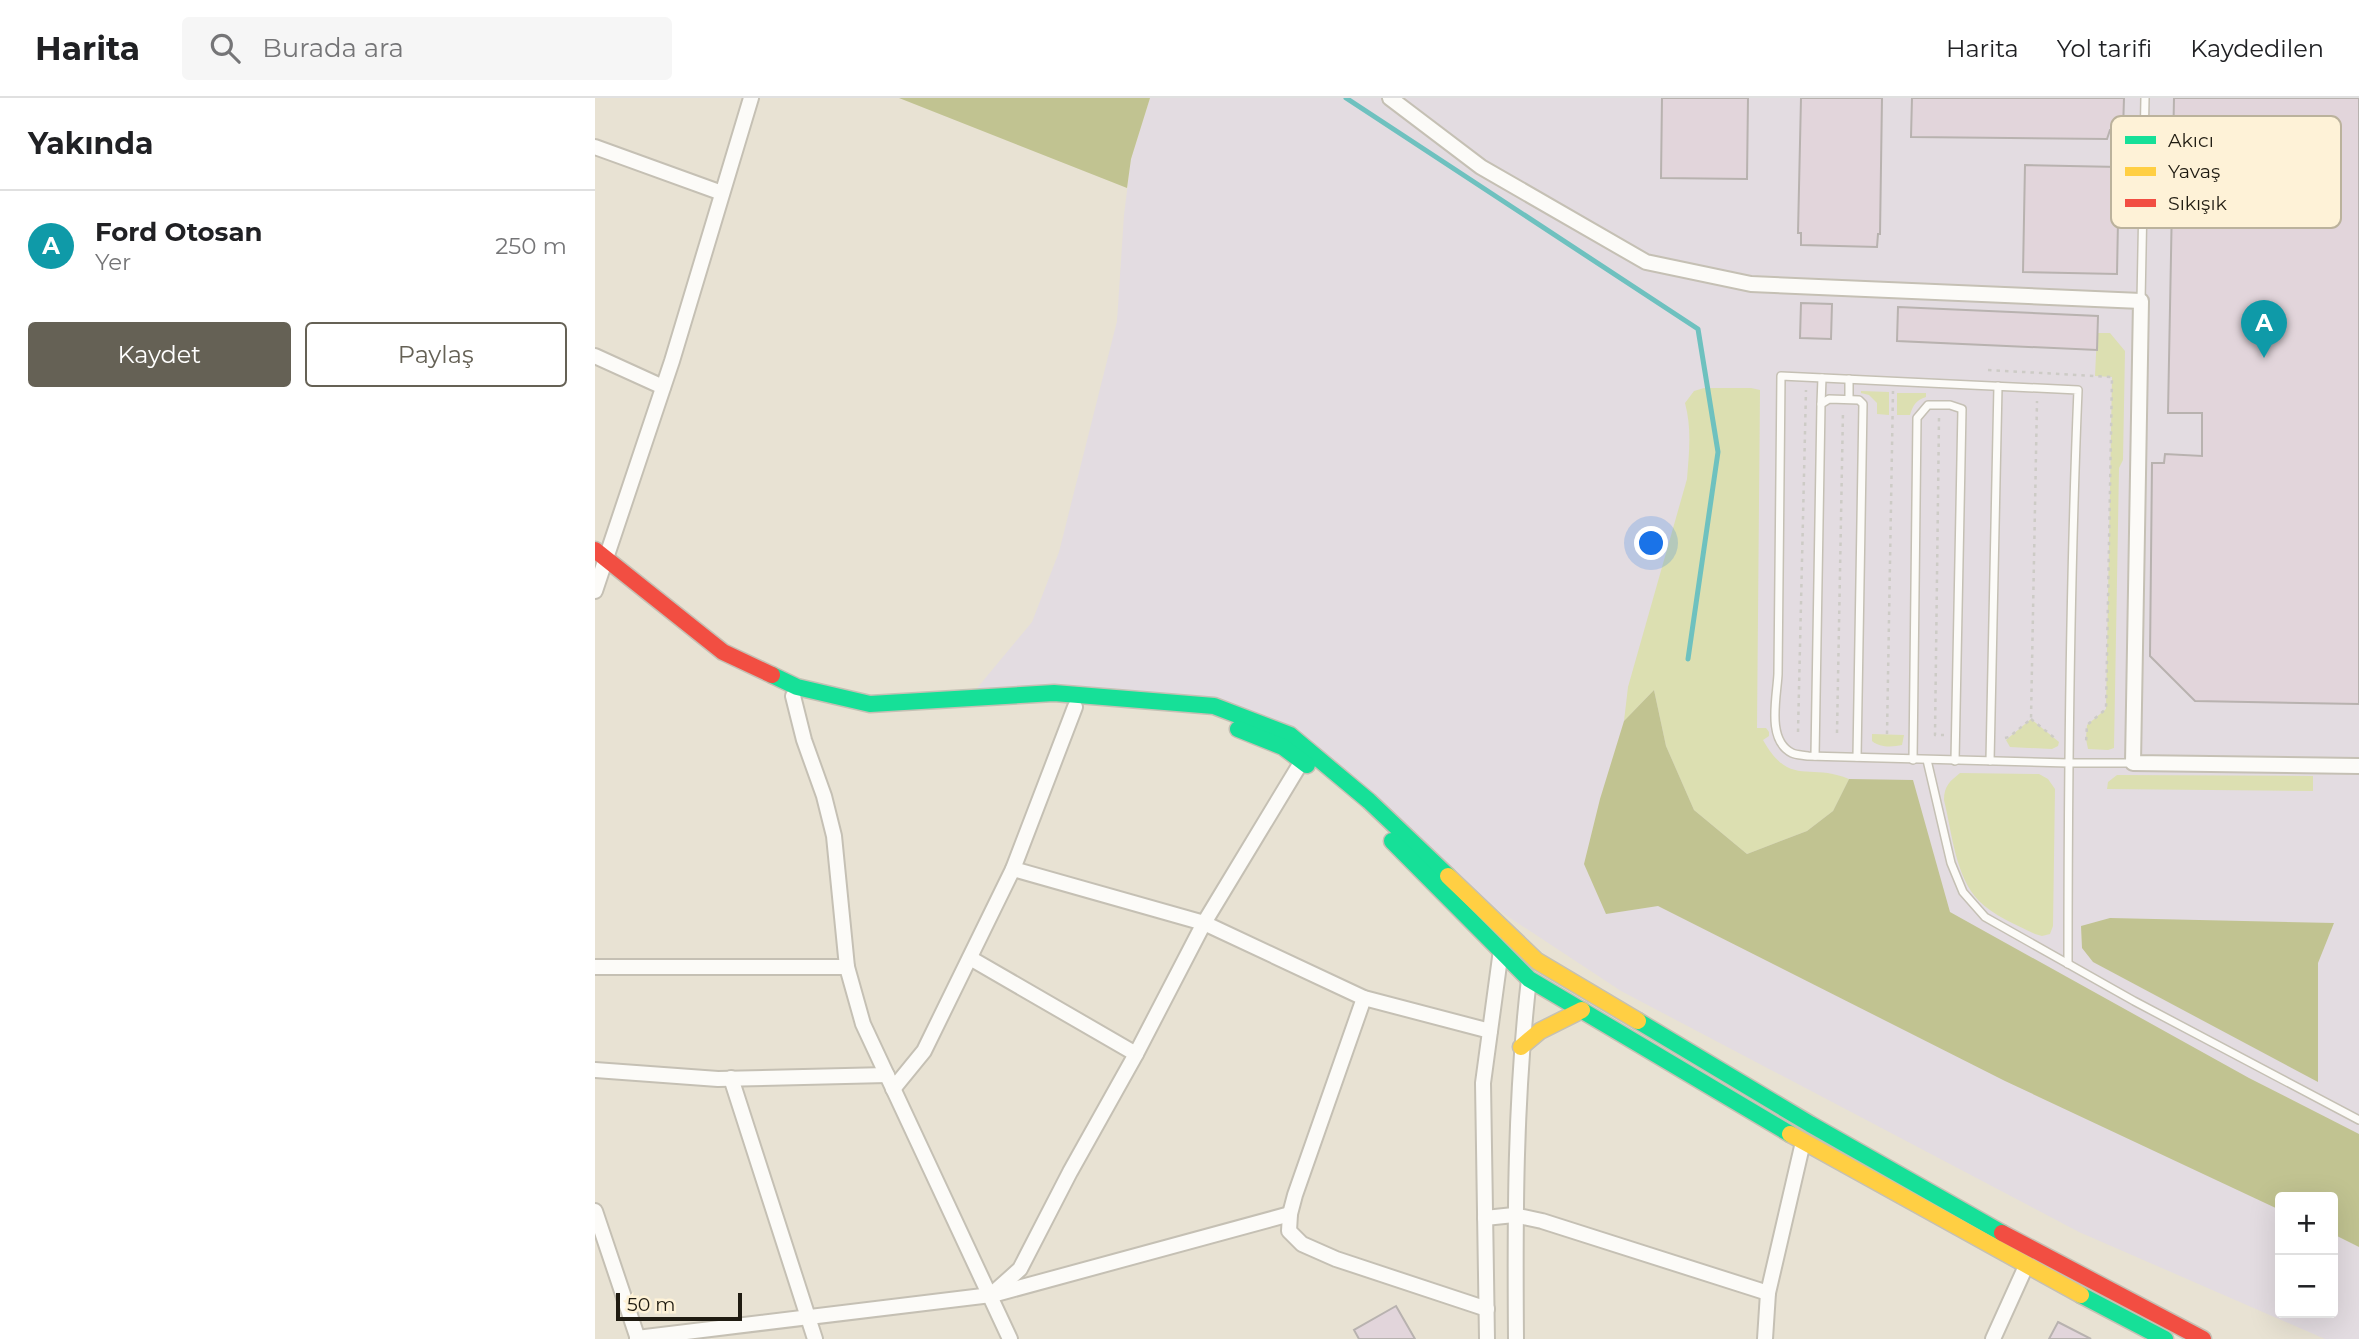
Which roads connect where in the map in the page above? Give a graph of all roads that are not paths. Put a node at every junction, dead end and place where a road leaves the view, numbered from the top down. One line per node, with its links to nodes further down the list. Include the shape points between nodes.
1 (751, 98): 6 (street)
2 (1390, 98): 8 (street, via 1481,167 1646,262 1751,284)
3 (2145, 98): 4 (lane)
4 (2145, 116)
5 (595, 147): 6 (street)
6 (722, 192): 13 (street)
7 (2142, 228): 8 (lane)
8 (2141, 301): 27 (street)
9 (595, 356): 13 (street)
10 (1822, 378): 11 (lane); 15 (lane); 20 (lane, via 1781,376 1775,718 1781,744 1792,753)
11 (1849, 379): 12 (lane); 14 (lane)
12 (1998, 386): 26 (lane); 28 (lane, via 2078,390)
13 (663, 387): 16 (street)
14 (1846, 399): 15 (lane); 21 (lane, via 1863,404)
15 (1821, 404): 20 (lane)
16 (599, 560): 17 (street); 18 (main road, via 716,663); 66 (main road, via 723,652 797,687 870,704 1054,692 1214,706 1290,735 1369,801 1537,961 1810,1124 2034,1251)
17 (595, 591)
18 (793, 696): 19 (main road, via 866,716); 36 (street, via 834,836)
19 (1075, 707): 24 (main road, via 1211,718 1283,747); 30 (street)
20 (1815, 756): 21 (lane)
21 (1857, 757): 22 (lane)
22 (1913, 760): 23 (lane); 25 (lane, via 1917,418 1928,405 1940,405 1962,410)
23 (1927, 760): 25 (lane); 34 (lane, via 1951,863 1963,892 1985,917)
24 (1302, 761): 31 (street); 32 (main road, via 1361,810)
25 (1955, 761): 26 (lane)
26 (1990, 761): 28 (lane)
27 (2133, 762): 28 (lane); 29 (street)
28 (2068, 763): 34 (lane)
29 (2359, 766)
30 (1013, 869): 31 (street); 33 (street)
31 (1204, 923): 38 (street); 42 (street)
32 (1501, 950): 37 (main road); 40 (street)
33 (970, 958): 42 (street); 46 (street, via 924,1051)
34 (2069, 964): 47 (lane)
35 (595, 967): 36 (street)
36 (847, 967): 44 (street, via 863,1024)
37 (1529, 979): 39 (main road); 41 (street)
38 (1364, 998): 40 (street); 50 (street)
39 (1582, 1010): 41 (main road, via 1540,1031); 48 (main road)
40 (1490, 1031): 52 (street, via 1483,1083)
41 (1521, 1047): 51 (street)
42 (1136, 1054): 55 (street, via 1020,1269)
43 (595, 1070): 45 (street)
44 (887, 1075): 45 (street); 46 (street)
45 (731, 1078): 57 (street)
46 (893, 1089): 55 (street)
47 (2359, 1120)
48 (1803, 1142): 53 (main road); 54 (street)
49 (595, 1211): 58 (street)
50 (1290, 1214): 55 (street); 56 (street, via 1289,1231 1302,1244)
51 (1514, 1215): 52 (street); 54 (street); 62 (street)
52 (1485, 1218): 56 (street)
53 (2026, 1266): 64 (street); 65 (main road)
54 (1768, 1293): 63 (street)
55 (991, 1295): 57 (street); 60 (street)
56 (1487, 1309): 61 (street)
57 (809, 1317): 58 (street); 59 (street)
58 (638, 1338)
59 (815, 1339)
60 (1010, 1339)
61 (1487, 1339)
62 (1516, 1339)
63 (1765, 1339)
64 (1993, 1339)
65 (2165, 1339)
66 (2203, 1339)

